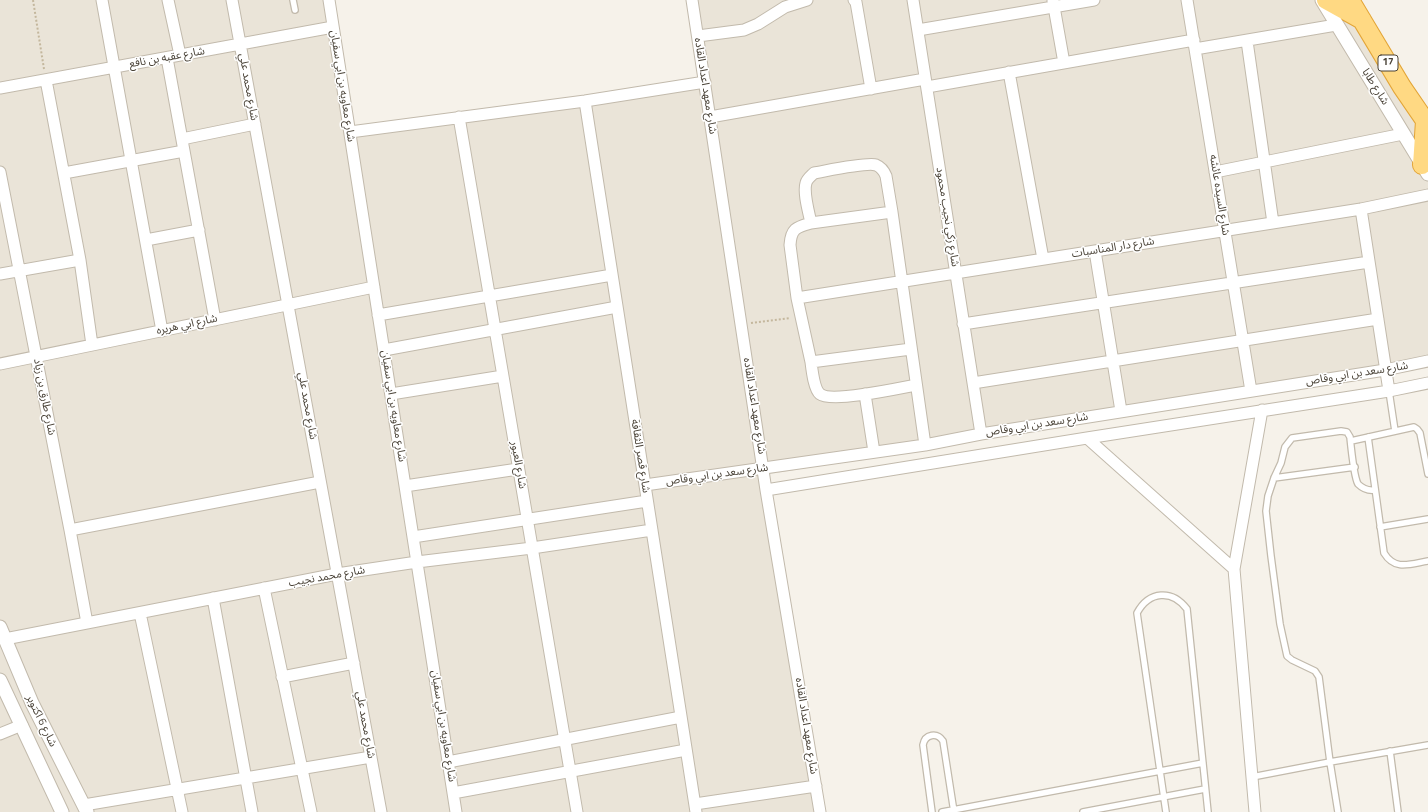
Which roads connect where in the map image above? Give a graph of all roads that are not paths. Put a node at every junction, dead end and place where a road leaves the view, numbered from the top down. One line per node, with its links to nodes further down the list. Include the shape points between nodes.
1 (102, 0): 28 (street)
2 (168, 0): 25 (street)
3 (232, 0): 23 (street, شارع محمد علي)
4 (294, 0): 16 (lane)
5 (329, 0): 19 (street, شارع معاويه بن ابي سفيان)
6 (692, 0): 21 (street, شارع معهد اعداد القاده)
7 (807, 0): 21 (street, via 785,7 744,30)
8 (854, 0): 34 (street)
9 (913, 0): 20 (street, شارع زكي نجيب محمود)
10 (1094, 0): 15 (street)
11 (1187, 0): 24 (street, شارع السيده عائشه)
12 (1322, 0): 18 (street, شارع طابا)
13 (1326, 0): 17 (highway)
14 (1350, 0): 17 (highway, 17)
15 (1053, 4): 20 (street); 27 (street)
16 (295, 10)
17 (1363, 20): 38 (highway, 17)
18 (1336, 25): 22 (street); 41 (street, شارع طابا)
19 (333, 27): 23 (street, شارع عقبه بن نافع); 40 (street, شارع معاويه بن ابي سفيان)
20 (918, 30): 32 (street, شارع زكي نجيب محمود)
21 (698, 36): 31 (street, شارع معهد اعداد القاده)
22 (1247, 41): 24 (street); 45 (street)
23 (240, 44): 25 (street, شارع عقبه بن نافع); 39 (street, شارع محمد علي)
24 (1195, 45): 27 (street); 47 (street, شارع السيده عائشه)
25 (180, 55): 26 (street, شارع عقبه بن نافع)
26 (167, 58): 28 (street, شارع عقبه بن نافع); 42 (street)
27 (1064, 63): 29 (street)
28 (114, 67): 30 (street, شارع عقبه بن نافع); 44 (street)
29 (1009, 72): 32 (street); 59 (street)
30 (46, 80): 33 (street, شارع عقبه بن نافع); 48 (street)
31 (705, 82): 35 (street); 37 (street, شارع معهد اعداد القاده)
32 (926, 83): 34 (street); 63 (street, شارع زكي نجيب محمود)
33 (0, 88)
34 (871, 89): 37 (street)
35 (585, 100): 36 (street); 65 (street, شارع قصر الثقافة)
36 (459, 117): 40 (street); 69 (street, شارع العبور)
37 (710, 117): 108 (street, شارع معهد اعداد القاده)
38 (1427, 123): 46 (highway)
39 (255, 124): 42 (street); 72 (street, شارع محمد علي)
40 (350, 132): 68 (street, شارع معاويه بن ابي سفيان)
41 (1403, 134): 45 (street); 46 (street, شارع طابا)
42 (182, 139): 43 (street)
43 (184, 151): 44 (street); 55 (street)
44 (132, 161): 48 (street); 57 (street)
45 (1264, 161): 47 (street); 54 (street)
46 (1425, 170)
47 (1215, 172): 56 (street, شارع السيده عائشه)
48 (64, 173): 60 (street)
49 (1, 179): 62 (street, شارع طارق بن زياد)
50 (1428, 195): 51 (street, شارع دار المناسبات)
51 (1361, 209): 54 (street, شارع دار المناسبات); 61 (street)
52 (892, 212): 53 (street); 53 (street, via 886,176 880,167 870,164 814,173 809,177 805,190); 66 (street)
53 (811, 223): 70 (street, via 799,226 791,236 790,245)
54 (1273, 223): 56 (street, شارع دار المناسبات)
55 (199, 230): 57 (street); 76 (street)
56 (1225, 231): 58 (street, شارع دار المناسبات); 67 (street, شارع السيده عائشه)
57 (146, 240): 79 (street)
58 (1095, 251): 59 (street, شارع دار المناسبات); 71 (street)
59 (1043, 259): 63 (street, شارع دار المناسبات)
60 (80, 260): 62 (street); 81 (street)
61 (1369, 262): 67 (street); 75 (street)
62 (19, 271): 64 (street); 84 (street, شارع طارق بن زياد)
63 (956, 273): 66 (street, شارع دار المناسبات); 77 (street, شارع زكي نجيب محمود)
64 (0, 274)
65 (612, 276): 69 (street); 73 (street, شارع قصر الثقافة)
66 (901, 282): 70 (street, شارع دار المناسبات); 82 (street)
67 (1233, 282): 71 (street); 80 (street, شارع السيده عائشه)
68 (374, 287): 72 (street, شارع ابي هريره); 74 (street, شارع معاويه بن ابي سفيان)
69 (489, 296): 74 (street); 78 (street, شارع العبور)
70 (798, 298): 87 (street)
71 (1103, 302): 77 (street); 85 (street)
72 (288, 304): 76 (street, شارع ابي هريره); 112 (street, شارع محمد علي)
73 (617, 307): 78 (street); 113 (street, شارع قصر الثقافة)
74 (378, 316): 83 (street, شارع معاويه بن ابي سفيان)
75 (1378, 319): 80 (street); 89 (street)
76 (215, 320): 79 (street, شارع ابي هريره)
77 (963, 324): 91 (street, شارع زكي نجيب محمود)
78 (495, 329): 83 (street); 90 (street, شارع العبور)
79 (162, 330): 81 (street, شارع ابي هريره)
80 (1242, 341): 85 (street); 94 (street, شارع السيده عائشه)
81 (92, 345): 84 (street, شارع ابي هريره)
82 (911, 349): 87 (street); 93 (street)
83 (384, 350): 96 (street, شارع معاويه بن ابي سفيان)
84 (36, 357): 88 (street, شارع ابي هريره); 121 (street, شارع طارق بن زياد)
85 (1113, 361): 91 (street); 99 (street)
86 (1428, 361): 89 (street, شارع سعد بن ابي وقاص)
87 (811, 362): 97 (street, via 816,390 820,394 832,398)
88 (0, 364)
89 (1385, 370): 94 (street, شارع سعد بن ابي وقاص); 95 (street)
90 (503, 376): 96 (street); 109 (street, شارع العبور)
91 (973, 383): 101 (street, شارع زكي نجيب محمود)
92 (1428, 384): 95 (street, شارع سعد بن ابي وقاص)
93 (916, 385): 97 (street); 105 (street)
94 (1250, 391): 99 (street, شارع سعد بن ابي وقاص)
95 (1389, 391): 98 (street, شارع سعد بن ابي وقاص); 100 (lane)
96 (391, 394): 114 (street, شارع معاويه بن ابي سفيان)
97 (865, 394): 106 (street)
98 (1262, 410): 103 (street, شارع سعد بن ابي وقاص); 127 (street)
99 (1121, 411): 101 (street, شارع سعد بن ابي وقاص)
100 (1395, 431): 102 (lane); 110 (lane, via 1410,427 1419,430)
101 (981, 434): 105 (street, شارع سعد بن ابي وقاص)
102 (1368, 437): 104 (lane); 116 (lane)
103 (1087, 438): 115 (street, شارع سعد بن ابي وقاص); 127 (street)
104 (1351, 441): 107 (lane); 111 (lane, via 1349,434 1344,431 1292,438 1285,447)
105 (925, 445): 106 (street, شارع سعد بن ابي وقاص)
106 (874, 452): 108 (street, شارع سعد بن ابي وقاص)
107 (1355, 467): 111 (lane); 116 (lane, via 1356,480 1359,484 1366,490)
108 (764, 468): 113 (street, شارع سعد بن ابي وقاص); 115 (street, شارع معهد اعداد القاده)
109 (518, 469): 114 (street); 118 (street, شارع العبور)
110 (1428, 474)
111 (1274, 478): 146 (lane, via 1266,510 1280,624 1288,656 1315,671 1319,677)
112 (320, 482): 121 (street); 128 (street, شارع محمد علي)
113 (645, 485): 117 (street, شارع قصر الثقافة)
114 (405, 486): 123 (street, شارع معاويه بن ابي سفيان)
115 (766, 490): 153 (street, شارع معهد اعداد القاده)
116 (1375, 490): 120 (lane)
117 (647, 501): 118 (street); 122 (street, شارع قصر الثقافة)
118 (527, 519): 123 (street); 124 (street, شارع العبور)
119 (1428, 519): 120 (lane)
120 (1380, 527): 125 (lane, via 1384,553 1394,564)
121 (70, 530): 132 (street, شارع طارق بن زياد)
122 (652, 530): 124 (street, شارع محمد نجيب); 137 (street, شارع قصر الثقافة)
123 (413, 536): 126 (street, شارع معاويه بن ابي سفيان)
124 (532, 548): 126 (street, شارع محمد نجيب); 140 (street, شارع العبور)
125 (1428, 561)
126 (417, 562): 128 (street, شارع محمد نجيب); 145 (street, شارع معاويه بن ابي سفيان)
127 (1234, 569): 151 (street)
128 (337, 574): 129 (street, شارع محمد نجيب); 134 (street, شارع محمد علي)
129 (264, 588): 130 (street, شارع محمد نجيب); 135 (street)
130 (213, 598): 131 (street, شارع محمد نجيب); 152 (street)
131 (140, 613): 132 (street, شارع محمد نجيب); 154 (street)
132 (87, 623): 133 (street, شارع محمد نجيب)
133 (3, 633): 158 (street, شارع 6 اكتوبر, via 32,703)
134 (354, 663): 135 (street); 144 (street, شارع محمد علي)
135 (282, 677): 148 (street)
136 (0, 680): 138 (street, شارع 6 اكتوبر)
137 (681, 717): 140 (street); 142 (street, شارع قصر الثقافة)
138 (22, 725): 139 (street); 161 (street, شارع 6 اكتوبر)
139 (0, 734)
140 (564, 739): 145 (street); 149 (street, شارع العبور)
141 (1428, 745): 143 (lane)
142 (686, 750): 149 (street); 159 (street, شارع قصر الثقافة)
143 (1390, 751): 146 (lane); 176 (lane)
144 (371, 757): 148 (street); 165 (street, شارع محمد علي)
145 (448, 762): 156 (street, شارع معاويه بن ابي سفيان)
146 (1330, 762): 151 (lane); 175 (lane)
147 (1203, 763): 150 (lane); 150 (lane, via 1187,609 1173,597 1154,596 1144,602 1137,613); 155 (lane)
148 (301, 769): 152 (street); 164 (street)
149 (570, 771): 156 (street); 167 (street, شارع العبور)
150 (1160, 771): 157 (lane); 160 (lane)
151 (1252, 777): 174 (street)
152 (246, 778): 154 (street); 163 (street)
153 (816, 786): 159 (street); 168 (street, شارع معهد اعداد القاده)
154 (178, 789): 158 (street); 162 (street)
155 (1205, 790): 157 (lane); 173 (lane)
156 (453, 793): 166 (street, شارع معاويه بن ابي سفيان)
157 (1163, 797): 171 (lane); 172 (lane)
158 (86, 808)
159 (696, 808)
160 (954, 811): 169 (lane, via 943,741 932,735 923,745); 170 (lane)
161 (62, 812)
162 (182, 812)
163 (252, 812)
164 (311, 812)
165 (381, 812)
166 (456, 812)
167 (577, 812)
168 (820, 812)
169 (932, 812)
170 (942, 812)
171 (1083, 812)
172 (1166, 812)
173 (1208, 812)
174 (1256, 812)
175 (1338, 812)
176 (1398, 812)

